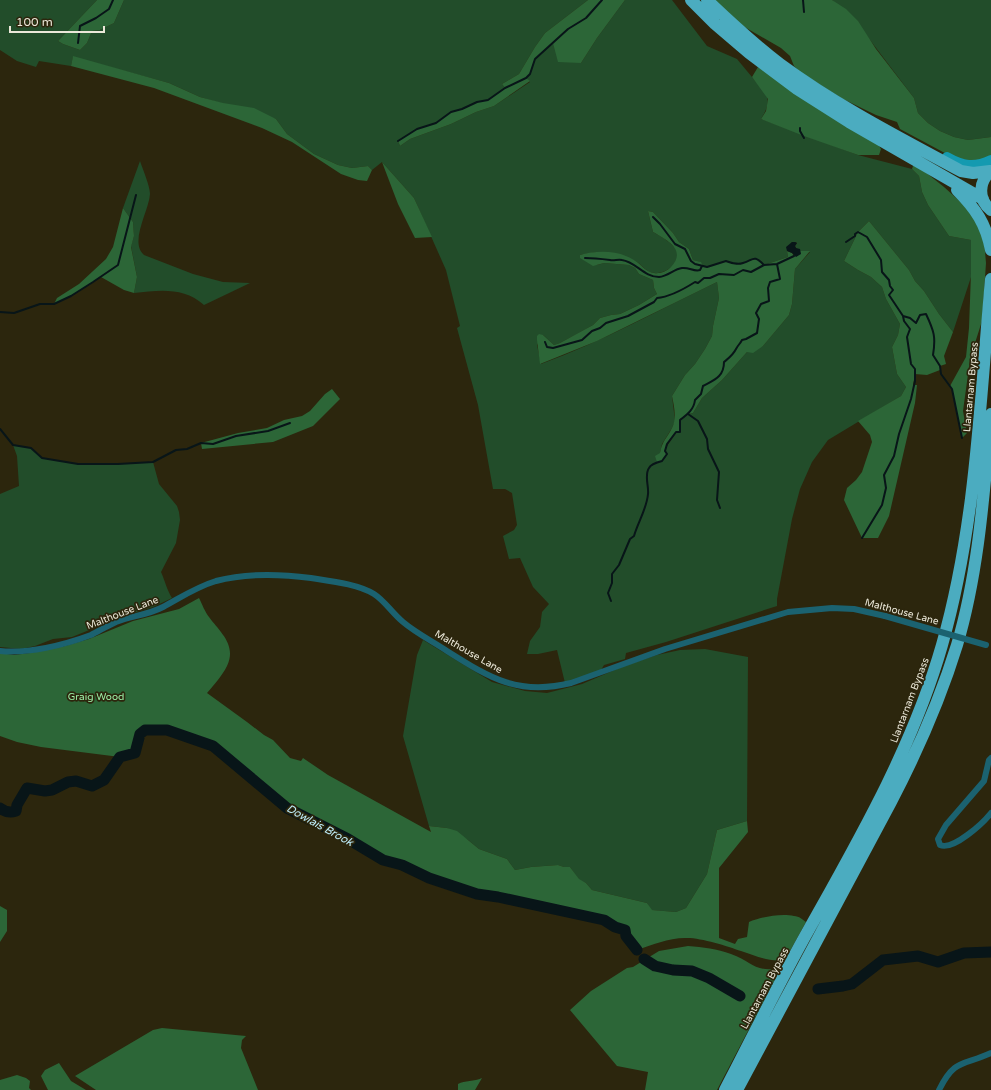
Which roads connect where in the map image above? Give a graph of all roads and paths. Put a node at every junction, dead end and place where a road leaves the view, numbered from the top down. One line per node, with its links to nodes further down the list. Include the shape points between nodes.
1 (691, 0): 4 (highway, via 749,53 797,89)
2 (706, 0): 3 (highway, via 733,26 781,64 854,112 961,171 973,173)
3 (991, 167): 5 (highway, via 982,184 981,192)
4 (942, 175): 5 (highway); 7 (highway, via 981,218)
5 (988, 206): 6 (highway)
6 (991, 223)
7 (991, 250)
8 (991, 279): 15 (highway, Llantarnam Bypass, via 969,516 956,591 926,696 881,797)
9 (991, 414): 16 (highway, via 973,575 957,644 940,694 915,756)
10 (988, 645): 11 (street, Malthouse Lane, bridge, via 854,609 788,612 665,649 571,683 536,688 493,678 416,632 374,594 365,590 310,578 256,576 216,581 199,587 149,613 116,622 76,640 23,652)
11 (0, 651)
12 (991, 758): 13 (street, via 984,781 946,825 938,839 940,845 948,845 961,839)
13 (991, 814)
14 (991, 1053): 17 (street, via 958,1064 945,1077)
15 (725, 1090)
16 (737, 1090)
17 (939, 1090)

